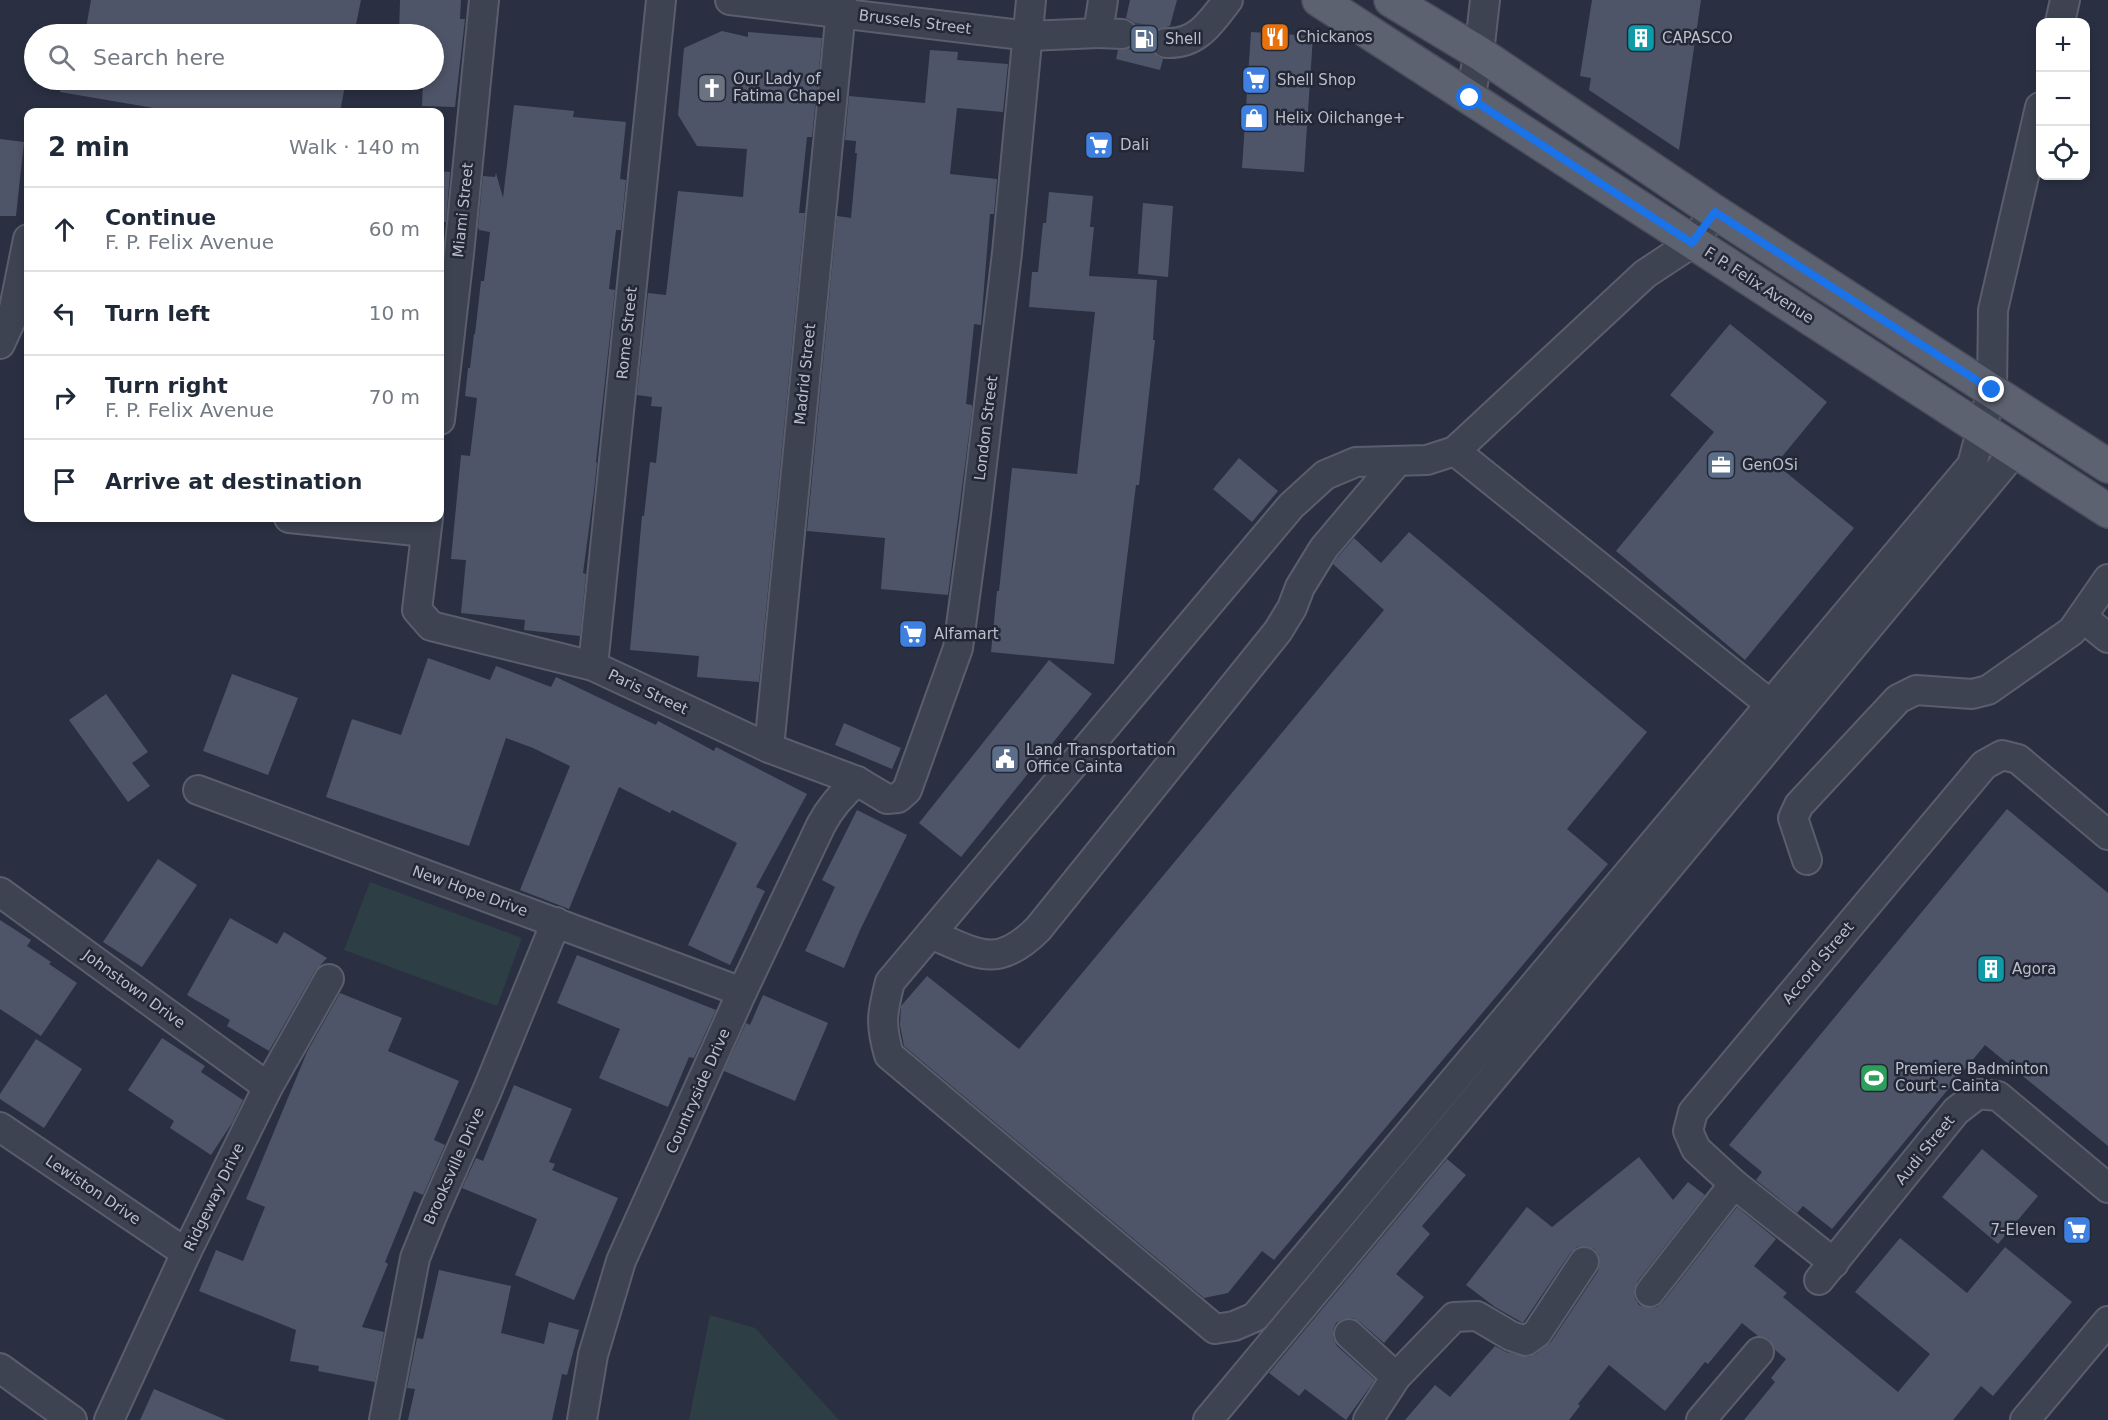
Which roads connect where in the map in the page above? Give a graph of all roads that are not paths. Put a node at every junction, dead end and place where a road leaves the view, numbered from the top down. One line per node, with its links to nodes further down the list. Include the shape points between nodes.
1 (484, 0): 20 (street, Miami Street)
2 (662, 0): 36 (street, Rome Street)
3 (730, 0): 11 (street, Brussels Street)
4 (1031, 0): 13 (street, London Street)
5 (1103, 0): 13 (street, Brussels Street, via 1110,34)
6 (1228, 0): 14 (street, via 1200,35 1179,44)
7 (1319, 0): 16 (main road, F. P. Felix Avenue)
8 (1391, 0): 15 (main road)
9 (1485, 0): 15 (street)
10 (2065, 0): 12 (street)
11 (841, 6): 13 (street, Brussels Street); 38 (street, Madrid Street)
12 (2061, 18)
13 (1029, 36): 39 (street, London Street, via 1007,253 958,648 907,790 898,798 887,799)
14 (1167, 43)
15 (1479, 53): 16 (street); 18 (main road)
16 (1470, 98): 19 (main road, F. P. Felix Avenue)
17 (2036, 124): 24 (street, via 1993,310)
18 (1715, 212): 19 (street); 24 (main road)
19 (1692, 243): 25 (main road, F. P. Felix Avenue); 26 (street, via 1645,274)
20 (449, 253): 23 (street, Miami Street)
21 (24, 259): 22 (street, via 12,318)
22 (0, 344)
23 (444, 346)
24 (1992, 390): 25 (street); 29 (main road)
25 (1982, 430): 27 (main road, F. P. Felix Avenue); 37 (street, via 1972,465)
26 (1455, 451): 28 (street, via 1427,460); 37 (street)
27 (2015, 452): 30 (main road, F. P. Felix Avenue); 65 (street)
28 (1397, 462): 45 (street, via 1356,462 1325,475 1291,506); 45 (street, via 1324,548 1278,631 1038,929 1011,951 995,956 977,954)
29 (2108, 466)
30 (2108, 512)
31 (368, 522): 32 (street)
32 (427, 525): 36 (street, Paris Street, via 417,610 431,626)
33 (2108, 579): 34 (street)
34 (2082, 616): 35 (street); 42 (street, via 2061,639 1988,690 1972,694 1916,690 1898,699 1799,805 1793,818)
35 (2108, 638)
36 (593, 666): 38 (street, Paris Street)
37 (1770, 704): 45 (street, via 1255,1317 1234,1326 1215,1329 889,1055 882,1033 890,982)
38 (769, 748): 39 (street, Paris Street)
39 (857, 782): 47 (street, Countryside Drive, via 828,811)
40 (198, 790): 44 (street, New Hope Drive)
41 (2108, 835): 50 (street, Accord Street, via 2018,759 2002,755 1984,765 1693,1112 1688,1131 1696,1149)
42 (1808, 860)
43 (0, 892): 48 (street, Johnstown Drive)
44 (556, 922): 47 (street, New Hope Drive); 63 (street, Brooksville Drive, via 415,1258)
45 (931, 934)
46 (329, 979): 48 (street, Ridgeway Drive)
47 (742, 992): 64 (street, Countryside Drive, via 621,1261 593,1355)
48 (268, 1087): 52 (street, Ridgeway Drive)
49 (0, 1127): 52 (street, Lewiston Drive)
50 (1734, 1184): 54 (street, Accord Street); 55 (street)
51 (2108, 1188): 54 (street, Audi Street, via 1998,1096 1978,1094 1956,1111)
52 (186, 1253): 62 (street, Ridgeway Drive)
53 (1584, 1262): 60 (street, via 1537,1333 1526,1341 1476,1316 1454,1317)
54 (1826, 1272)
55 (1650, 1292)
56 (2108, 1321): 68 (street)
57 (1349, 1334): 60 (street)
58 (1759, 1352): 67 (street)
59 (0, 1368): 61 (street)
60 (1396, 1377): 66 (street)
61 (72, 1420)
62 (109, 1420)
63 (384, 1420)
64 (582, 1420)
65 (1208, 1420)
66 (1368, 1420)
67 (1701, 1420)
68 (2025, 1420)

